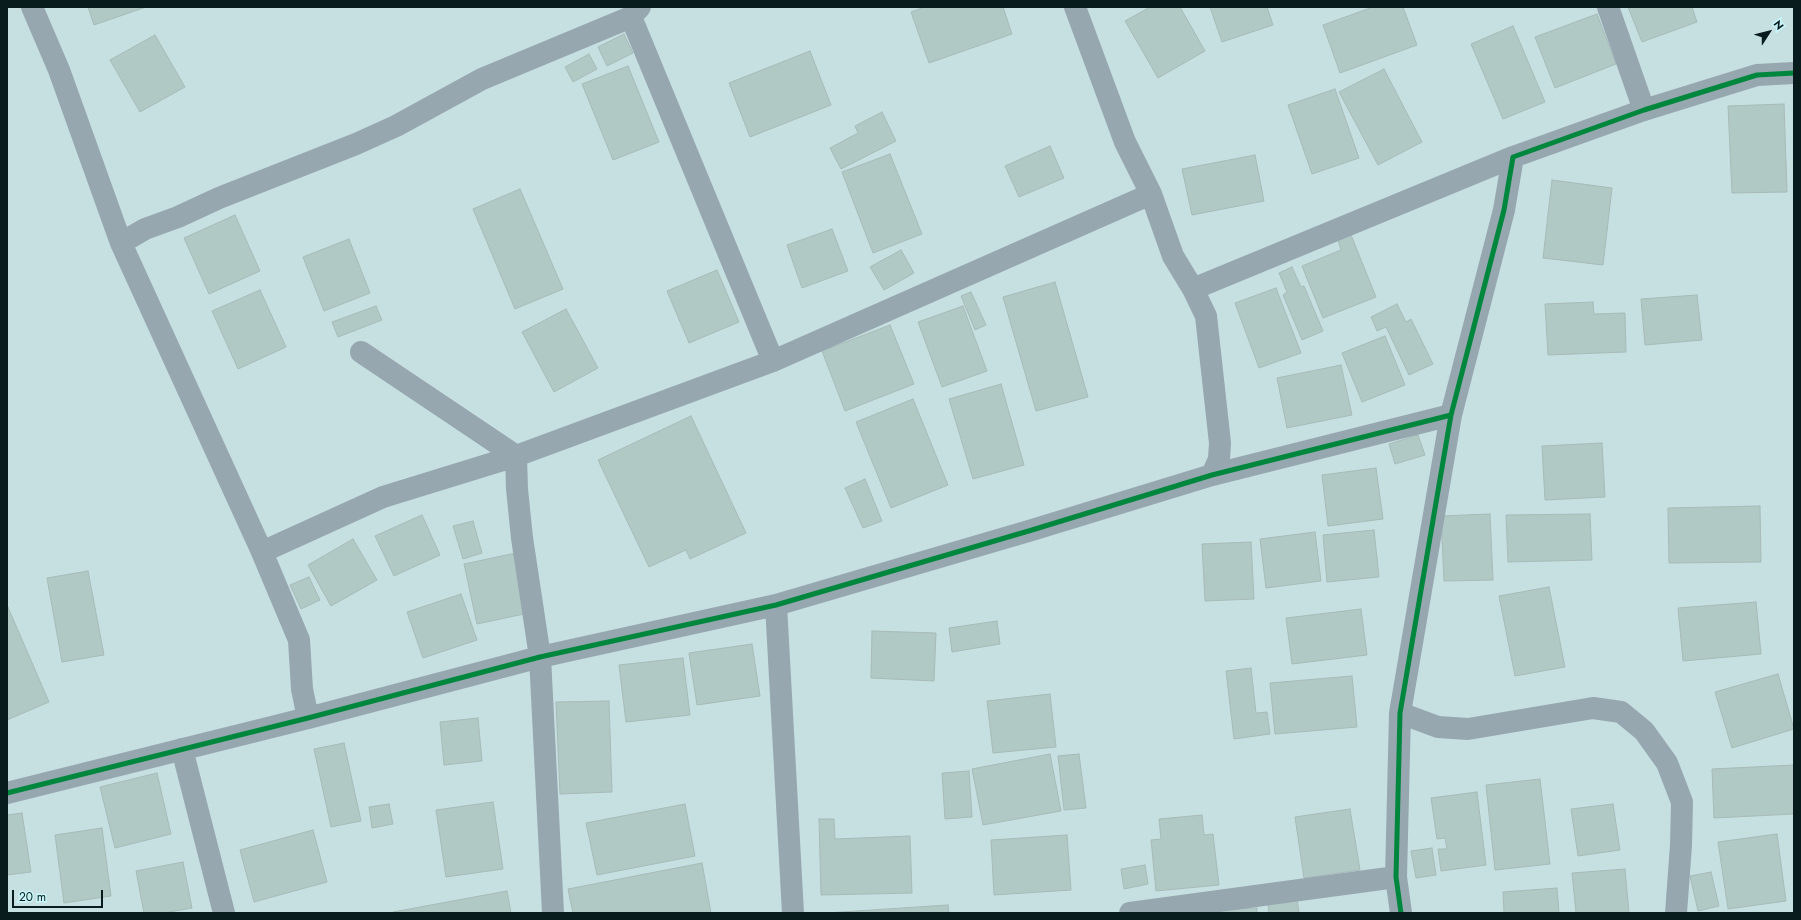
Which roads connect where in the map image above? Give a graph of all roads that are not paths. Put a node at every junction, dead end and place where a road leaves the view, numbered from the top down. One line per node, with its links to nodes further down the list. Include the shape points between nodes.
1 (32, 7): 9 (street, via 59,70)
2 (1074, 7): 8 (street, via 1124,142)
3 (1608, 7): 6 (street)
4 (635, 12): 9 (street, via 482,80 363,141 178,217 145,228); 12 (street)
5 (1794, 73): 6 (street, via 1757,75)
6 (1644, 110): 7 (street)
7 (1513, 156): 10 (street); 13 (street, via 1504,210)
8 (1152, 194): 10 (street, via 1173,256); 12 (street)
9 (121, 243): 16 (street)
10 (1193, 289): 15 (street, via 1206,316 1220,444 1219,459)
11 (361, 352): 14 (street)
12 (773, 361): 14 (street)
13 (1452, 415): 15 (street); 19 (street)
14 (516, 456): 16 (street, via 383,497); 18 (street, via 516,489)
15 (1212, 475): 17 (street)
16 (262, 552): 20 (street, via 299,640 302,689)
17 (776, 605): 18 (street); 26 (street)
18 (540, 657): 20 (street); 25 (street)
19 (1400, 713): 23 (street); 29 (street, via 1438,727 1468,729 1593,708 1620,712 1644,731 1667,763 1682,802)
20 (308, 718): 21 (street)
21 (182, 749): 22 (street); 24 (street)
22 (7, 793)
23 (1396, 877): 27 (street); 28 (street)
24 (224, 913)
25 (553, 913)
26 (793, 913)
27 (1130, 913)
28 (1401, 913)
29 (1676, 913)

